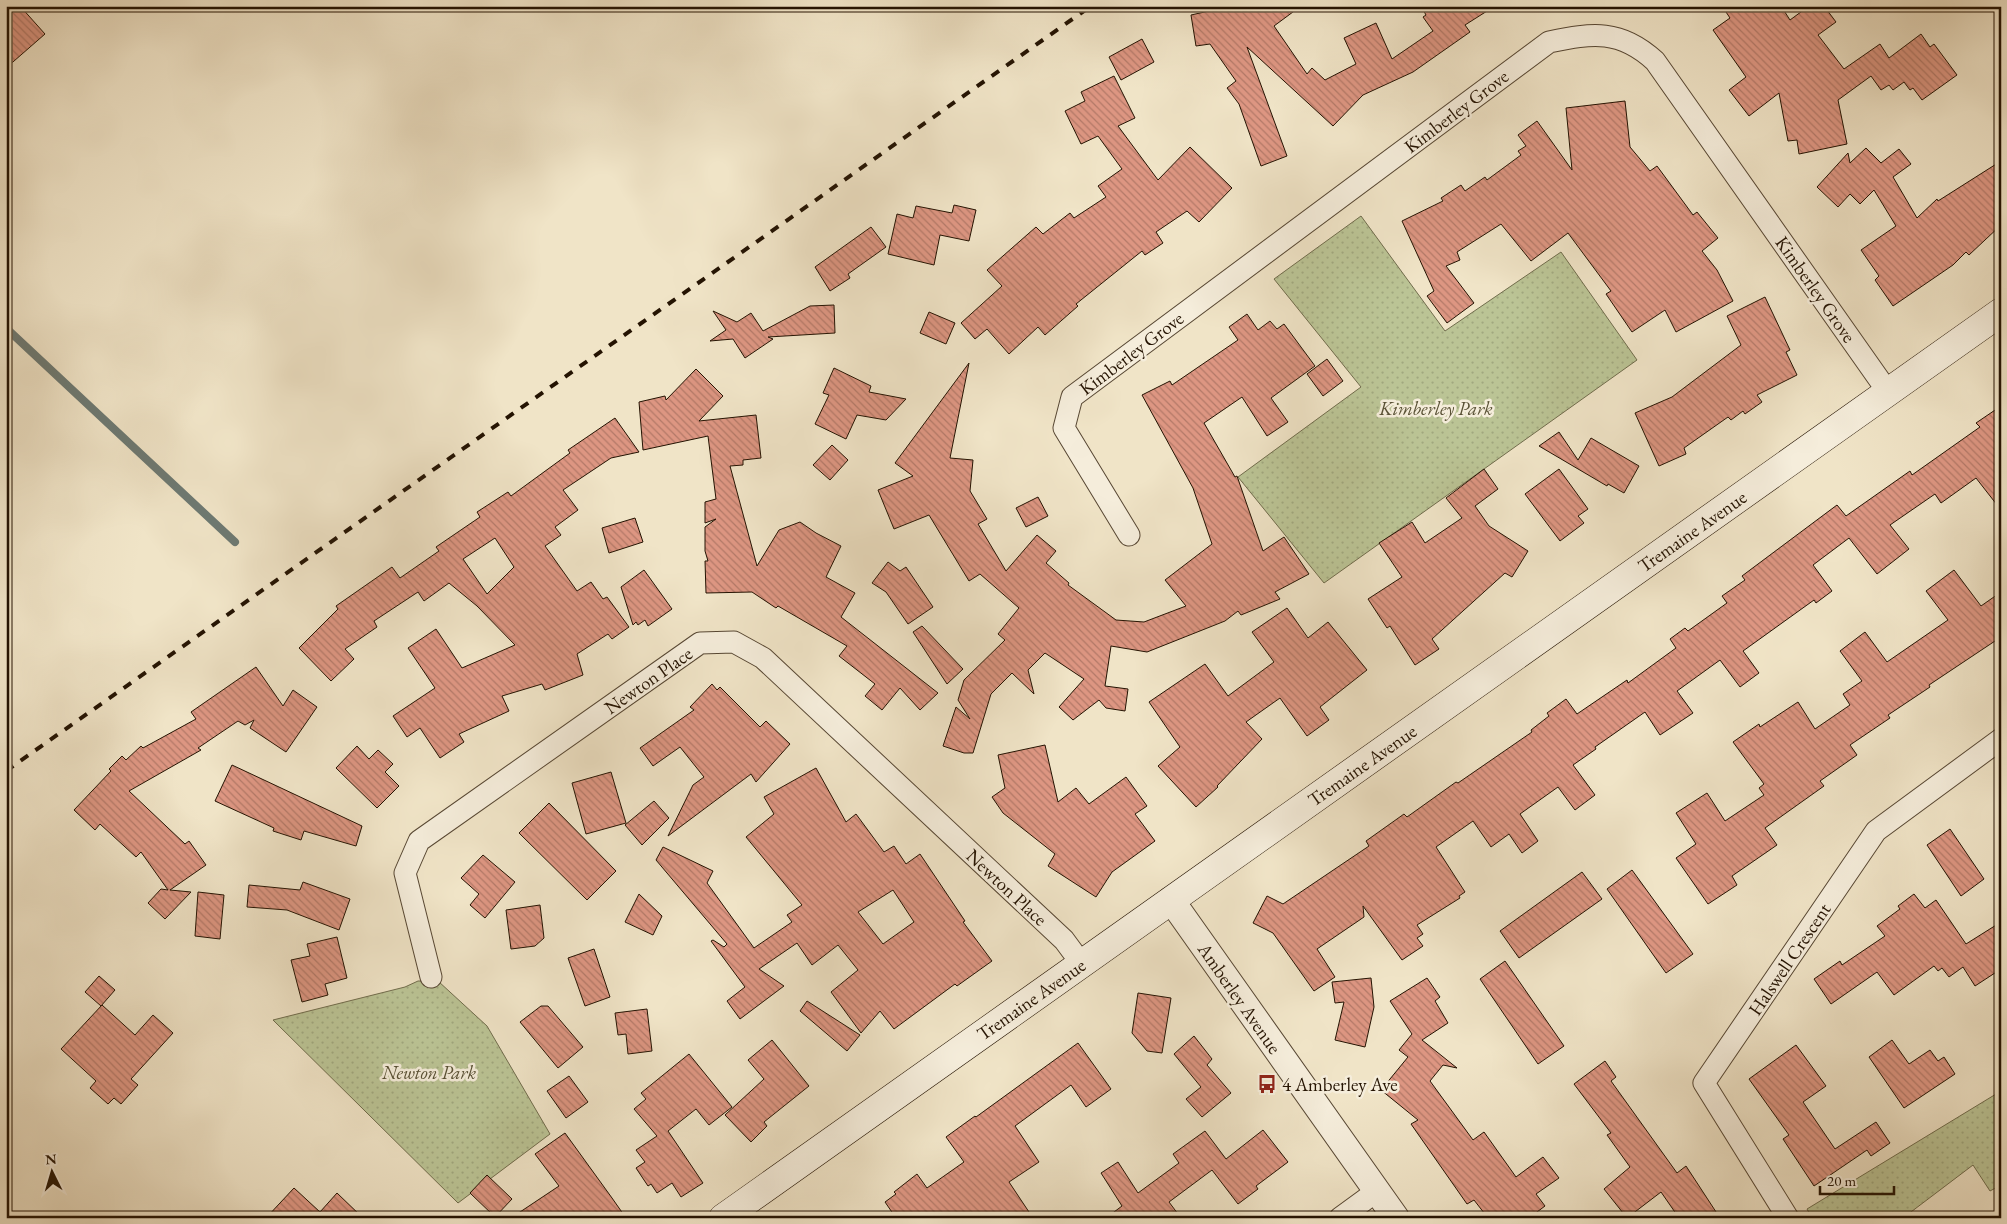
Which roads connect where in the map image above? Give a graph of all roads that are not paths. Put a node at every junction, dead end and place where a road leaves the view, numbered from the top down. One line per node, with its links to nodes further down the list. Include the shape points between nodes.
1 (2001, 312): 2 (main road, Tremaine Avenue)
2 (1888, 392): 3 (street, Kimberley Grove, via 1656,60 1640,47 1611,36 1583,35 1549,42 1072,397 1064,428); 5 (main road, Tremaine Avenue)
3 (1129, 535)
4 (2001, 739): 12 (street, Halswell Crescent, via 1876,832 1704,1083)
5 (1170, 900): 6 (main road, Tremaine Avenue); 8 (street, Amberley Avenue)
6 (1081, 963): 7 (street, Newton Place, via 1064,940 763,658 734,642 700,643 419,841 405,874); 9 (main road, Tremaine Avenue)
7 (432, 977)
8 (1377, 1191): 10 (street); 11 (street, Amberley Avenue)
9 (723, 1218)
10 (1340, 1218)
11 (1396, 1218)
12 (1788, 1218)

